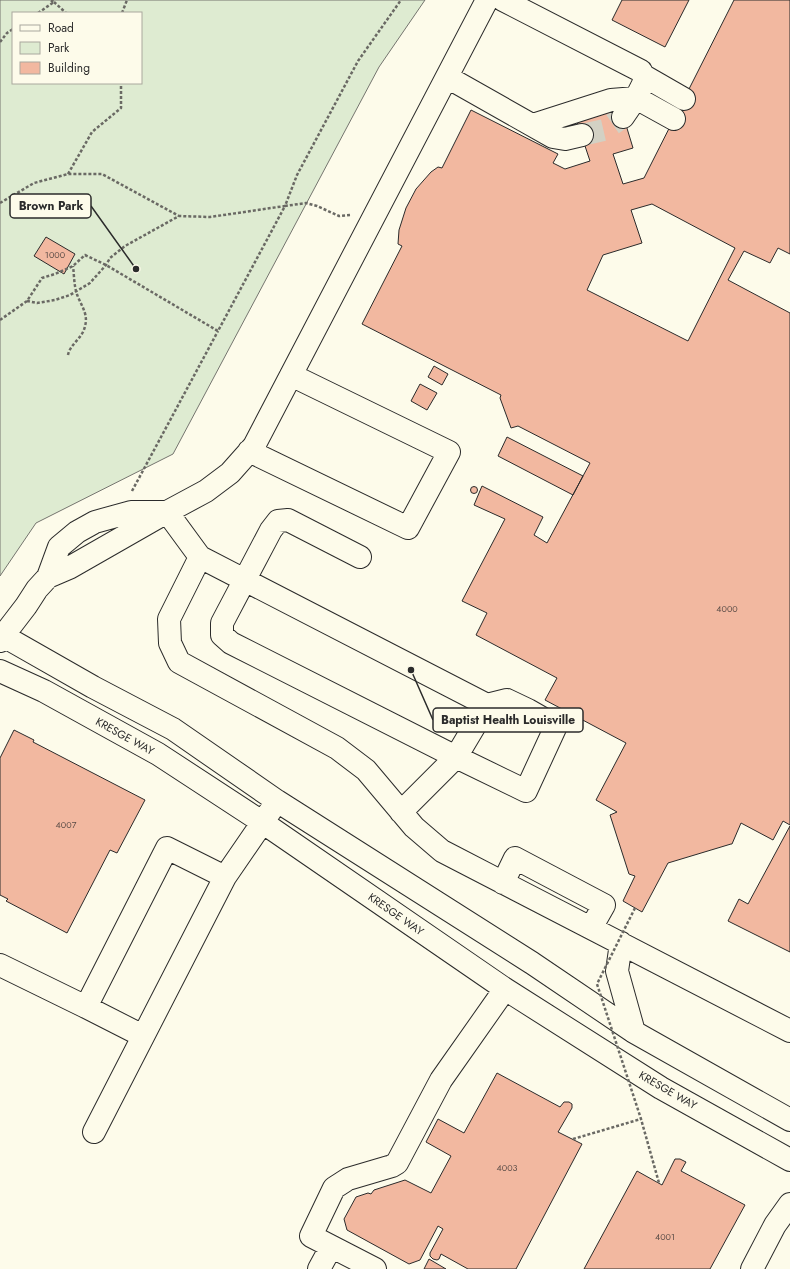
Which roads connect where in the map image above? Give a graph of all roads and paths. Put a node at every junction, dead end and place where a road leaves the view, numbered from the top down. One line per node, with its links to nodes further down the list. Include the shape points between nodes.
1 (50, 0): 6 (path)
2 (127, 0): 9 (path)
3 (401, 0): 23 (path, via 358,61 297,175)
4 (487, 0): 13 (street)
5 (503, 0): 12 (street, via 641,71)
6 (54, 2): 7 (path); 8 (path)
7 (39, 12)
8 (65, 12)
9 (122, 12)
10 (12, 30): 11 (path)
11 (0, 42)
12 (644, 76): 15 (street, via 645,80); 16 (street)
13 (447, 77): 19 (street); 25 (street)
14 (121, 84): 21 (path, via 121,108 92,132)
15 (636, 98): 17 (street); 18 (street); 19 (street, via 611,100)
16 (684, 98)
17 (624, 117)
18 (674, 119)
19 (533, 125): 20 (street, via 554,137 565,139)
20 (582, 135)
21 (68, 174): 22 (path, via 34,183); 24 (path, via 102,174)
22 (0, 203)
23 (285, 206): 24 (path, via 210,216); 25 (path, via 306,203 339,216 355,214); 31 (path)
24 (179, 216): 26 (path, via 124,246)
25 (371, 222): 33 (street)
26 (106, 265): 27 (path, via 85,255); 28 (path, via 90,283); 31 (path)
27 (73, 266): 28 (path); 29 (path, via 42,278)
28 (76, 291): 29 (path, via 55,300 37,303); 32 (path, via 85,313 85,327)
29 (27, 301): 30 (path)
30 (0, 320)
31 (218, 331): 35 (path)
32 (68, 355)
33 (291, 375): 34 (street); 34 (street, via 449,452 408,528)
34 (249, 451): 36 (street, via 230,473 206,491)
35 (130, 496)
36 (167, 512): 37 (street); 40 (street, via 69,568 48,577)
37 (200, 557): 39 (street); 45 (street, via 169,620 170,643 179,662 337,748 366,770)
38 (360, 557): 39 (street, via 288,520 278,521)
39 (245, 580): 42 (street); 43 (street, via 222,623 222,635 231,643)
40 (1, 637): 44 (street, via 173,729)
41 (0, 671): 46 (street, KRESGE WAY, via 44,691 158,754)
42 (487, 705): 43 (street); 43 (street, via 508,700 556,726 526,791)
43 (456, 757): 45 (street)
44 (277, 801): 46 (street); 53 (street, via 532,963)
45 (401, 812): 49 (street, via 414,828 442,851 503,882 515,858 604,905 591,928)
46 (262, 822): 47 (street); 51 (street, KRESGE WAY)
47 (225, 877): 52 (street, via 167,848); 55 (street)
48 (635, 908): 56 (path, bridge, via 598,984)
49 (621, 944): 53 (street, via 617,970); 54 (street)
50 (0, 965): 52 (street)
51 (505, 989): 60 (street, KRESGE WAY, via 661,1088); 64 (street, via 441,1080 397,1163 348,1179 334,1188 311,1236)
52 (86, 1007): 55 (street)
53 (634, 1032): 57 (street)
54 (790, 1032)
55 (143, 1036): 58 (street)
56 (642, 1119): 59 (path); 61 (path, bridge)
57 (790, 1120)
58 (94, 1132)
59 (573, 1139)
60 (790, 1160)
61 (659, 1183)
62 (790, 1204): 63 (street)
63 (782, 1229): 65 (street)
64 (331, 1247): 66 (street); 67 (street)
65 (750, 1267)
66 (319, 1269)
67 (375, 1269)

